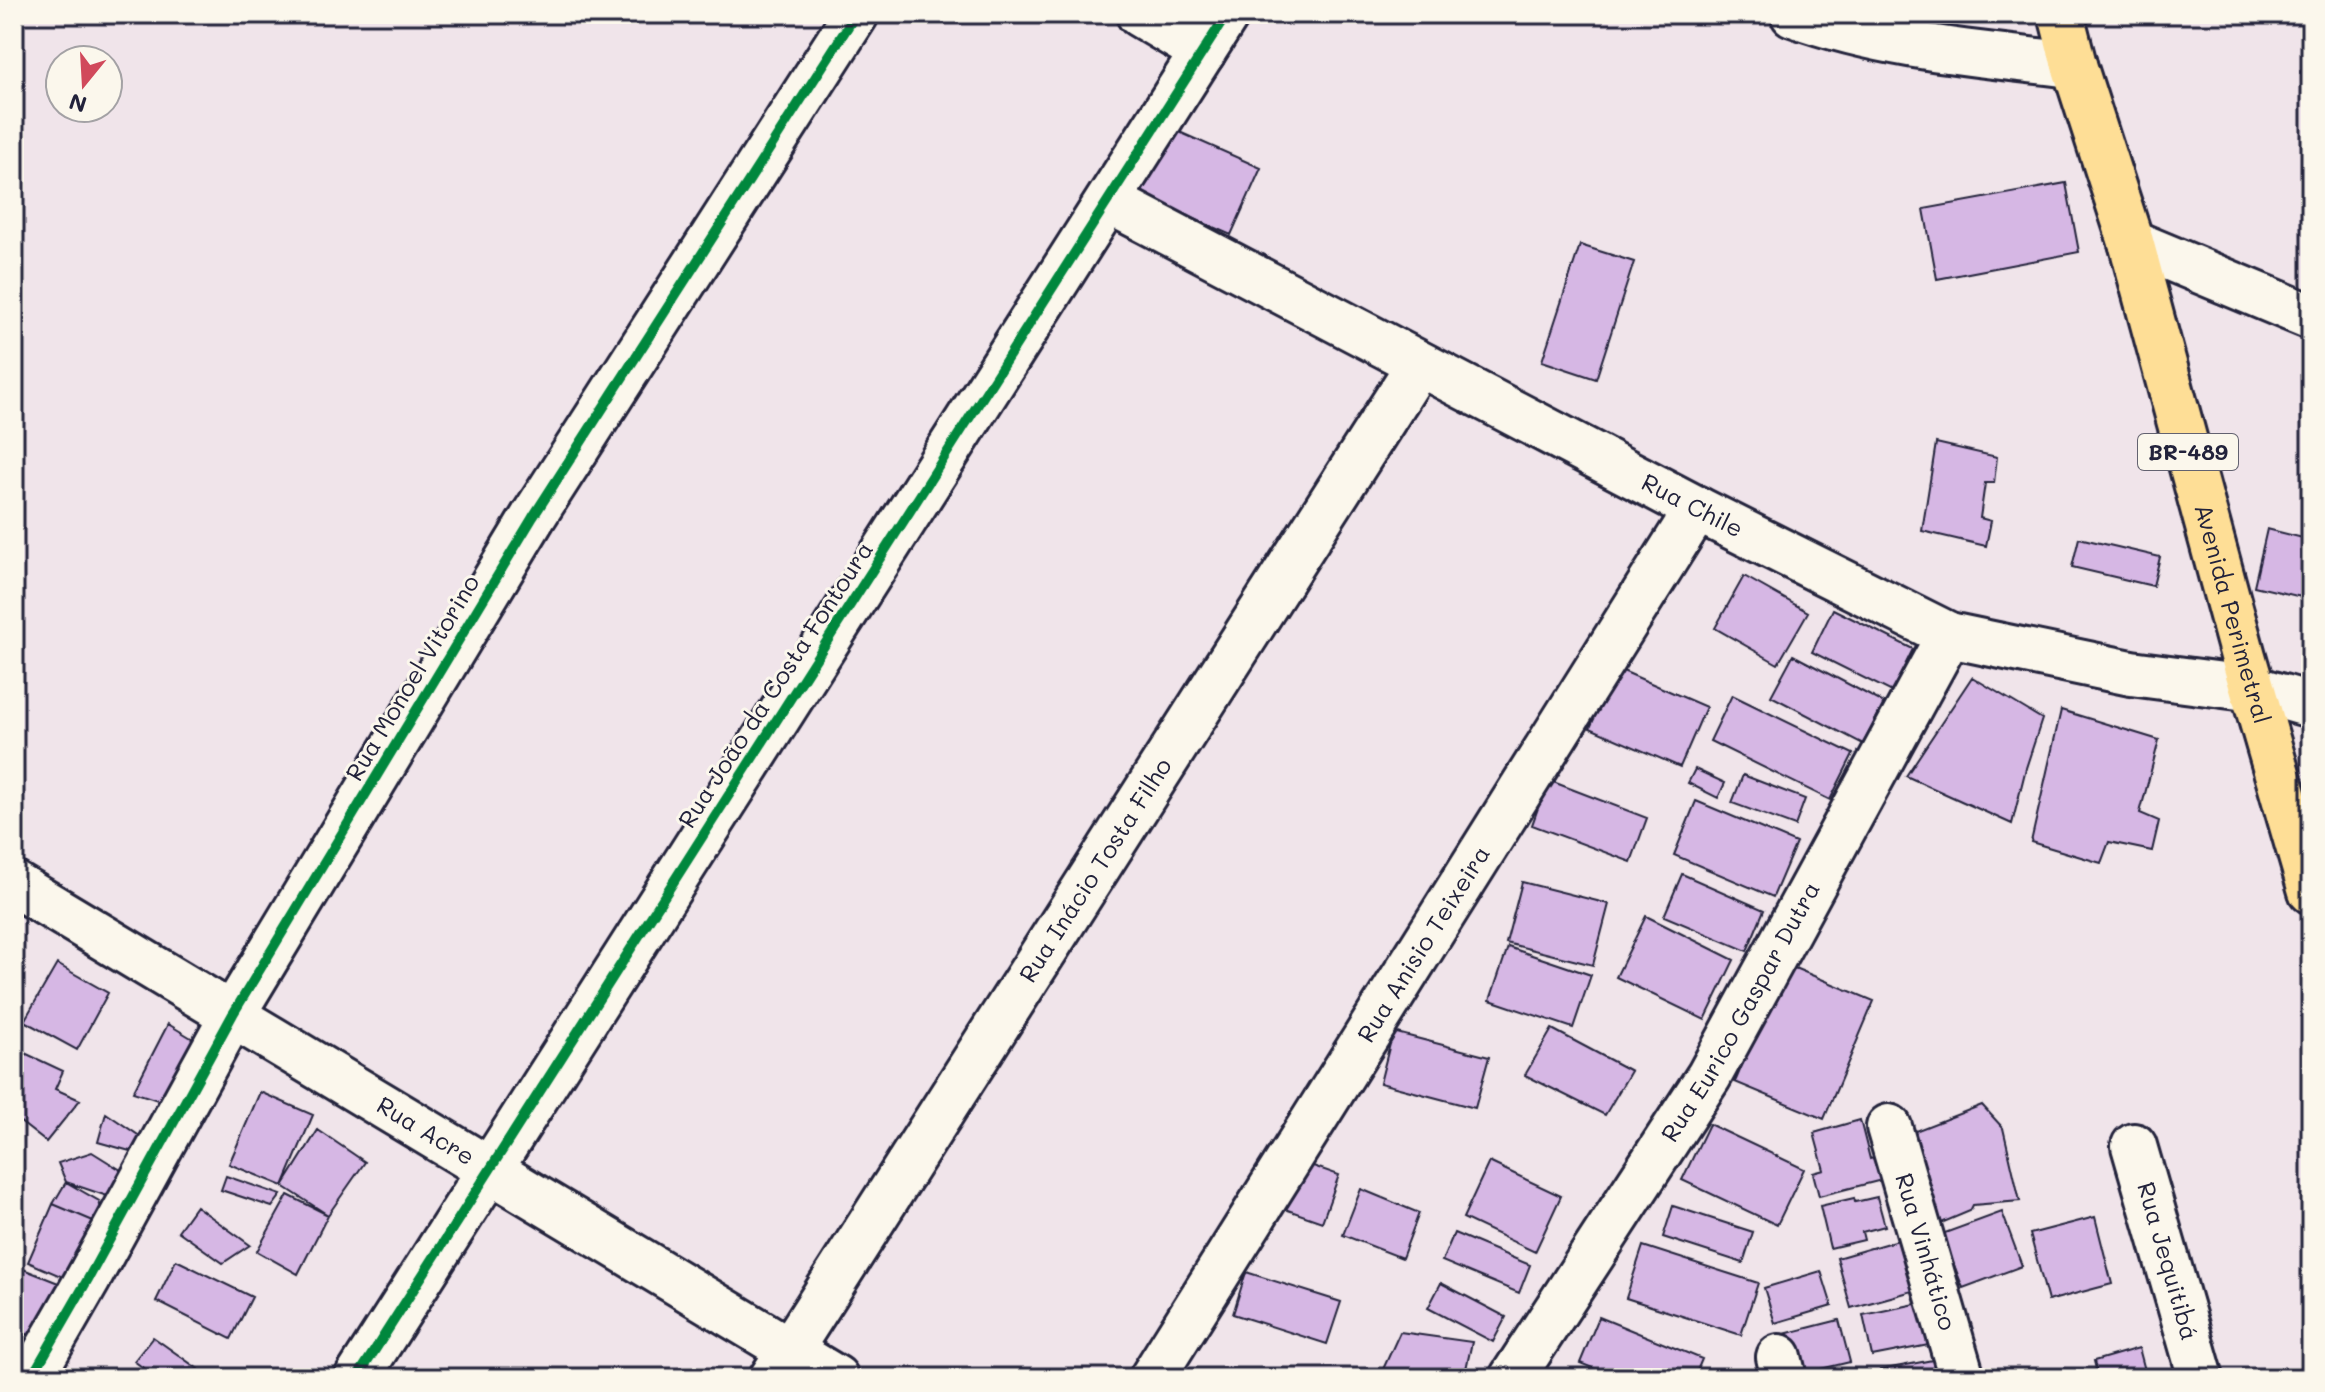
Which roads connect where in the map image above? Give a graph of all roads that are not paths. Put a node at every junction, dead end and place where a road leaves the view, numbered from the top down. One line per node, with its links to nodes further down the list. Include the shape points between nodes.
1 (856, 14): 18 (street, Rua Monoel Vitorino, via 533,517)
2 (1139, 14): 6 (street)
3 (1227, 14): 6 (street, Rua João da Costa Fontoura)
4 (1793, 14): 7 (street, via 1915,47)
5 (2061, 14): 7 (main road, Avenida Perimetral / BR-489)
6 (1203, 52): 8 (street, Rua João da Costa Fontoura)
7 (2074, 65): 9 (main road, Avenida Perimetral / BR-489)
8 (1109, 201): 11 (street, Rua Chile); 21 (street, Rua João da Costa Fontoura)
9 (2131, 242): 10 (street); 14 (main road, Avenida Perimetral / BR-489)
10 (2311, 317)
11 (1419, 364): 12 (street, Rua Chile); 22 (street, Rua Inácio Tosta Filho)
12 (1697, 509): 13 (street, Rua Chile); 26 (street, Rua Anisio Teixeira)
13 (1949, 635): 14 (street, Rua Chile, via 2131,673); 27 (street, Rua Eurico Gaspar Dutra, via 1709,1076)
14 (2254, 689): 15 (street, Rua Chile); 17 (main road, Avenida Perimetral / BR-489)
15 (2311, 705)
16 (14, 884): 18 (street, Rua Acre)
17 (2311, 891)
18 (233, 1014): 21 (street, Rua Acre); 23 (street, Rua Monoel Vitorino)
19 (1889, 1127): 28 (street, Rua Vinhático)
20 (2134, 1146): 29 (street, Rua Jequitibá)
21 (490, 1170): 22 (street, Rua Acre); 24 (street, Rua João da Costa Fontoura)
22 (781, 1364): 25 (street, Rua Acre)
23 (31, 1378)
24 (357, 1378)
25 (836, 1378)
26 (1152, 1378)
27 (1512, 1378)
28 (1962, 1378)
29 (2201, 1378)

